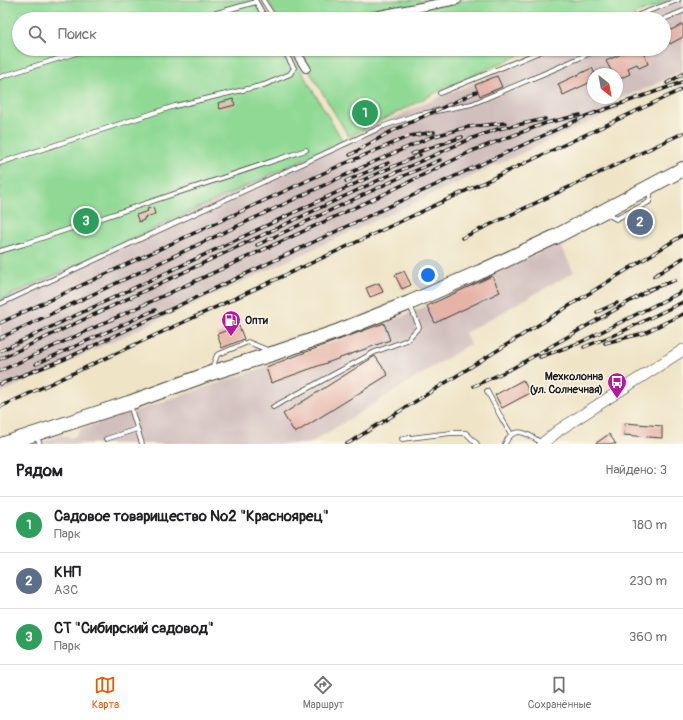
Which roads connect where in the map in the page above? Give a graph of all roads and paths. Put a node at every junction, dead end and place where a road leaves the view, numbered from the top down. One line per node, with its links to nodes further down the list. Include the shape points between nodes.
1 (263, 0): 8 (lane)
2 (457, 0): 9 (street)
3 (678, 0): 10 (lane)
4 (255, 1): 6 (lane); 7 (lane)
5 (683, 11): 11 (lane)
6 (218, 12)
7 (262, 12)
8 (271, 12)
9 (395, 12)
10 (646, 12)
11 (671, 17)
12 (67, 56): 18 (lane)
13 (286, 56): 21 (lane, via 294,68 290,74 264,85 175,106)
14 (298, 56): 17 (street)
15 (530, 56): 19 (lane)
16 (584, 56): 25 (lane, via 472,104 416,115 384,126)
17 (306, 68)
18 (0, 77)
19 (440, 93)
20 (306, 150): 23 (lane)
21 (0, 163)
22 (683, 170): 24 (highway, via 480,272)
23 (0, 251)
24 (409, 303): 28 (highway, via 339,331); 29 (lane, via 419,327 407,340 375,352)
25 (0, 304)
26 (683, 350): 39 (street, via 559,430)
27 (488, 391): 31 (lane)
28 (129, 403): 30 (lane); 32 (highway)
29 (273, 407)
30 (137, 429): 33 (lane); 36 (lane)
31 (512, 434): 38 (lane); 39 (lane, via 524,432)
32 (37, 439): 35 (highway)
33 (106, 439)
34 (402, 439): 37 (lane, via 466,433)
35 (4, 444)
36 (142, 444)
37 (477, 444)
38 (505, 444)
39 (542, 444)

